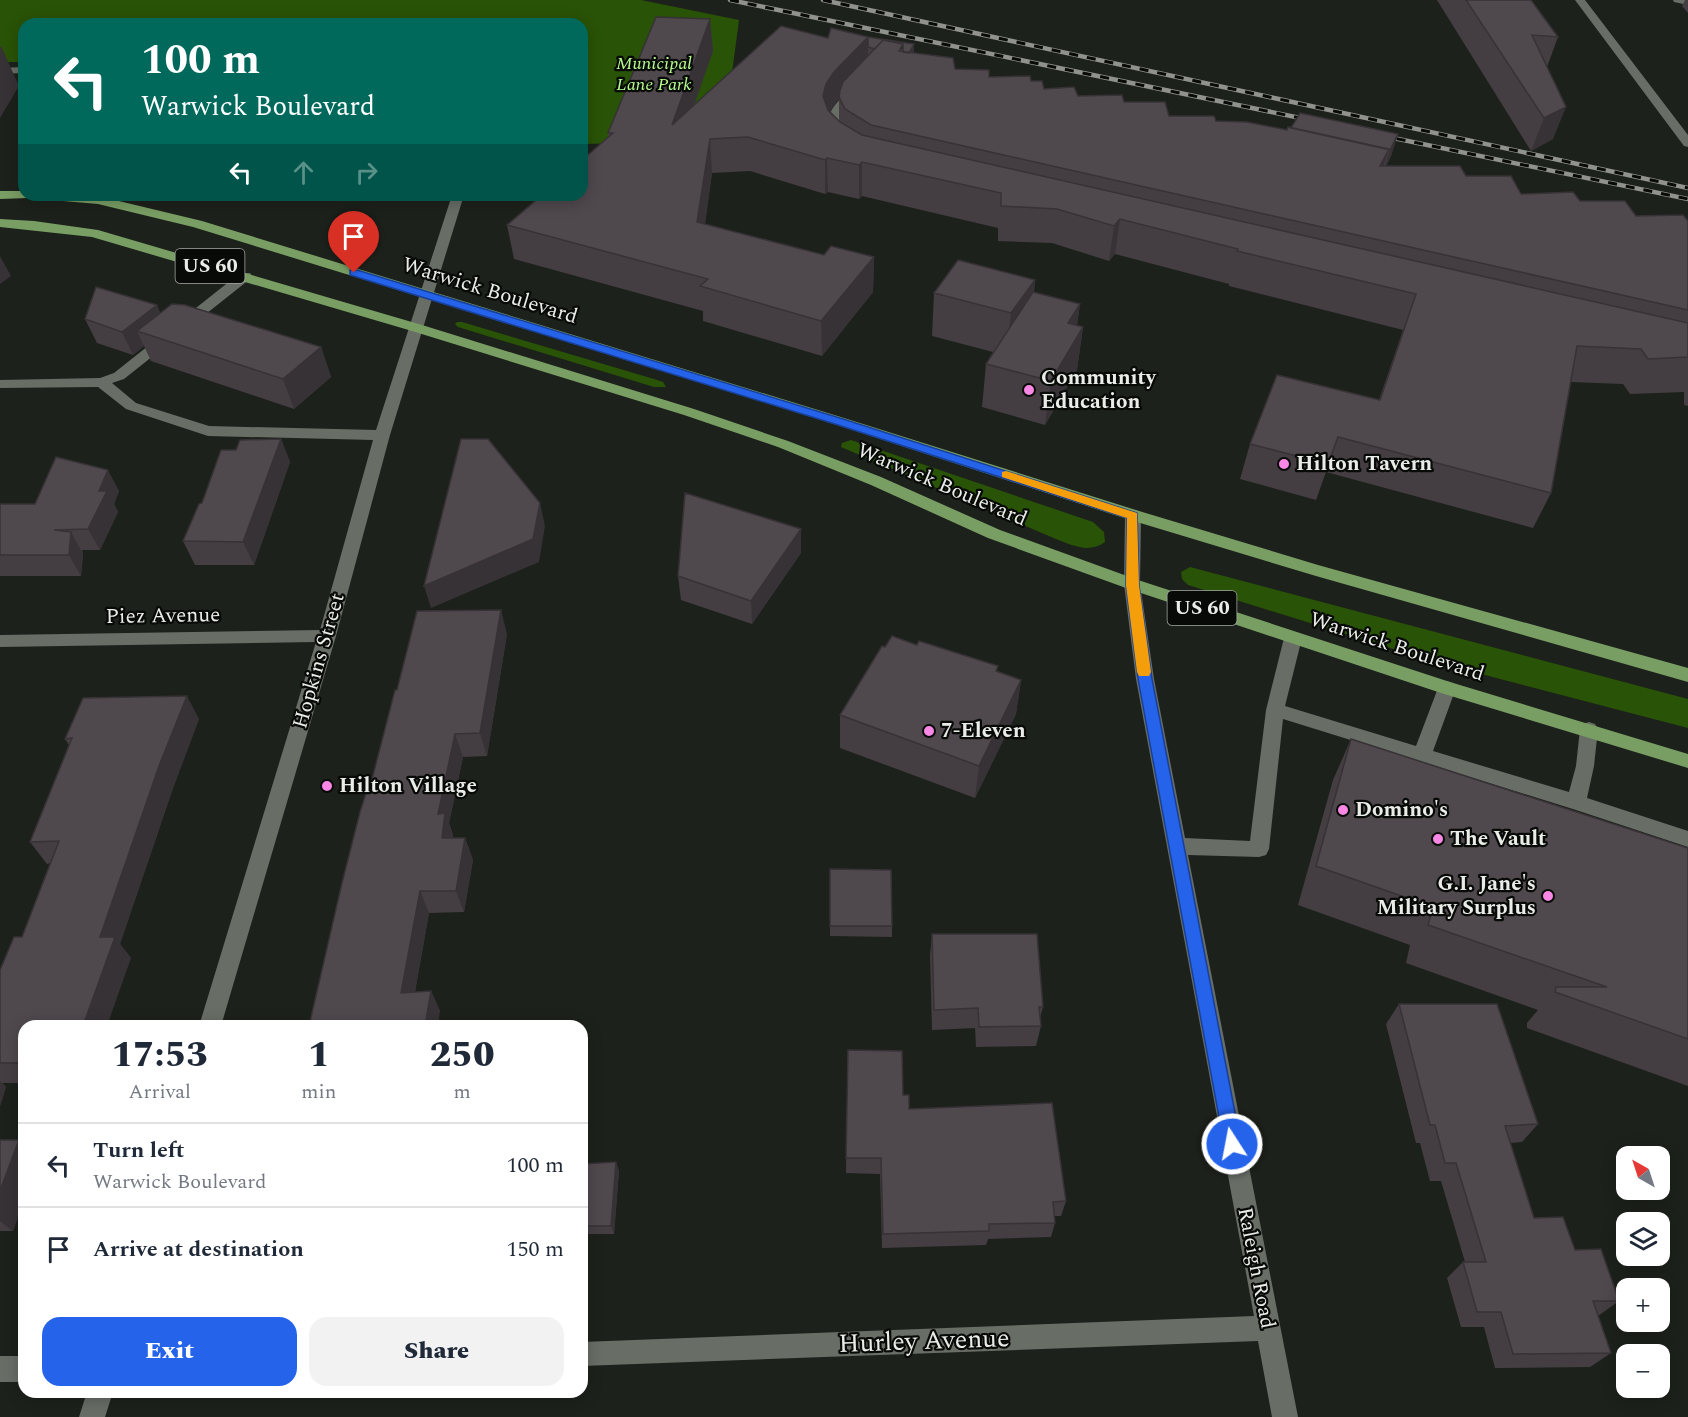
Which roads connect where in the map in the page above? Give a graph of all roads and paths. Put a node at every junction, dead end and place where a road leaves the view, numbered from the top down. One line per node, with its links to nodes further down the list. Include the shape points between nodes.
1 (1580, 0): 7 (street)
2 (1678, 0): 3 (street)
3 (1688, 2)
4 (18, 70): 5 (street)
5 (0, 71)
6 (866, 82): 8 (street, via 831,120 829,130)
7 (1688, 143)
8 (843, 151)
9 (0, 195): 10 (main road)
10 (18, 195)
11 (103, 201): 15 (main road, Warwick Boulevard / US 60, via 149,211)
12 (456, 201): 15 (street, Hopkins Street)
13 (0, 223): 14 (main road, Warwick Boulevard / US 60, via 93,233)
14 (245, 276): 16 (main road, Warwick Boulevard / US 60); 17 (street, via 118,376)
15 (426, 296): 16 (street, Hopkins Street); 20 (main road, Warwick Boulevard / US 60)
16 (417, 328): 19 (street, Hopkins Street); 21 (main road, Warwick Boulevard / US 60, via 750,432 876,481 994,534)
17 (100, 382): 18 (street); 19 (street, via 131,406 208,431)
18 (0, 384)
19 (382, 435): 22 (street, Hopkins Street)
20 (1133, 515): 21 (street, Raleigh Road); 25 (main road, Warwick Boulevard / US 60)
21 (1132, 585): 23 (main road, Warwick Boulevard / US 60); 33 (street, Raleigh Road)
22 (327, 636): 24 (street, Piez Avenue); 34 (street, Hopkins Street)
23 (1293, 638): 26 (main road, Warwick Boulevard / US 60); 27 (street)
24 (0, 641)
25 (1688, 675)
26 (1448, 688): 28 (main road, Warwick Boulevard / US 60); 29 (street)
27 (1275, 710): 29 (street); 33 (street, via 1259,849)
28 (1589, 729): 30 (main road, Warwick Boulevard / US 60); 31 (street)
29 (1422, 755): 31 (street)
30 (1688, 761)
31 (1576, 802): 32 (street)
32 (1688, 839)
33 (1176, 846): 35 (street, Raleigh Road)
34 (212, 1020)
35 (1267, 1328): 36 (street, Hurley Avenue); 41 (street, Raleigh Road)
36 (588, 1354)
37 (0, 1369): 38 (street)
38 (18, 1369)
39 (98, 1398): 40 (street)
40 (92, 1417)
41 (1285, 1417)

